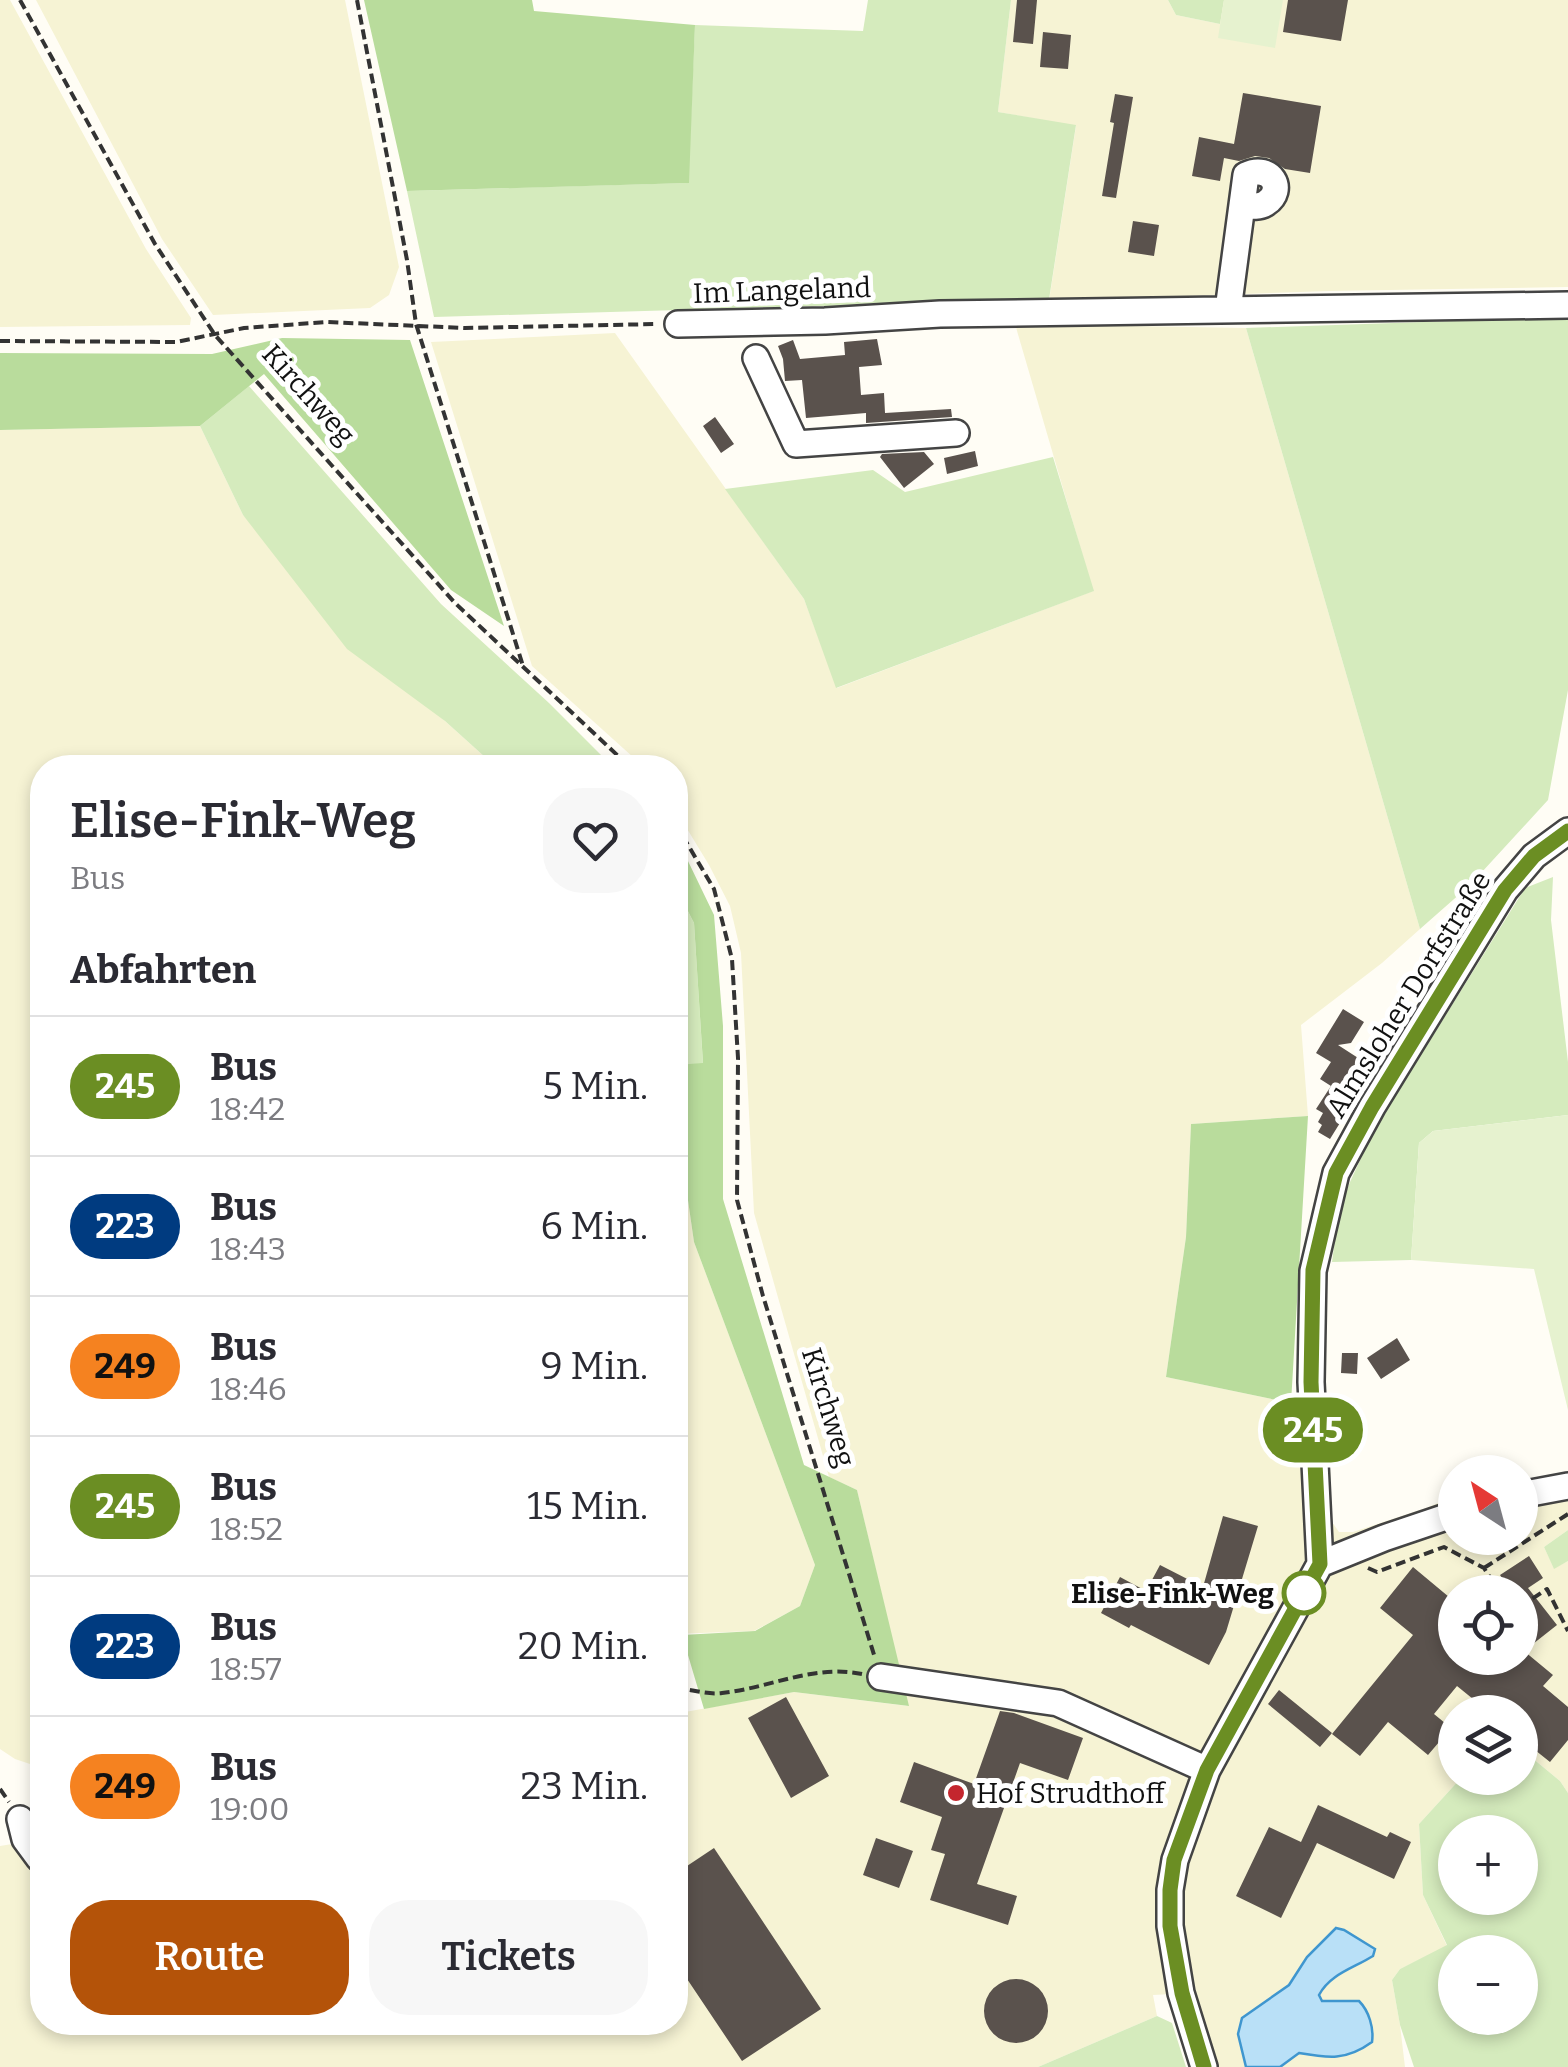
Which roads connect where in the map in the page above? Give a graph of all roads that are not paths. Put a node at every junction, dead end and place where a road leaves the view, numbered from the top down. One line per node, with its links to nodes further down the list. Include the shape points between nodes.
1 (1242, 206): 3 (street)
2 (1568, 306): 3 (street, Im Langeland)
3 (1228, 310): 4 (street, Im Langeland)
4 (678, 324)
5 (756, 358): 6 (street, via 796,444)
6 (956, 433)
7 (1568, 831): 11 (street, Almsloher Dorfstraße, via 1505,890 1336,1173 1313,1270)
8 (1568, 1486): 9 (street)
9 (1538, 1492)
10 (1438, 1520): 11 (street)
11 (1320, 1564): 13 (street)
12 (881, 1678): 13 (street, via 1058,1704)
13 (1207, 1770): 16 (street, via 1174,1860 1170,1908 1182,1993)
14 (20, 1818): 15 (street)
15 (30, 1847)
16 (1204, 2067)

